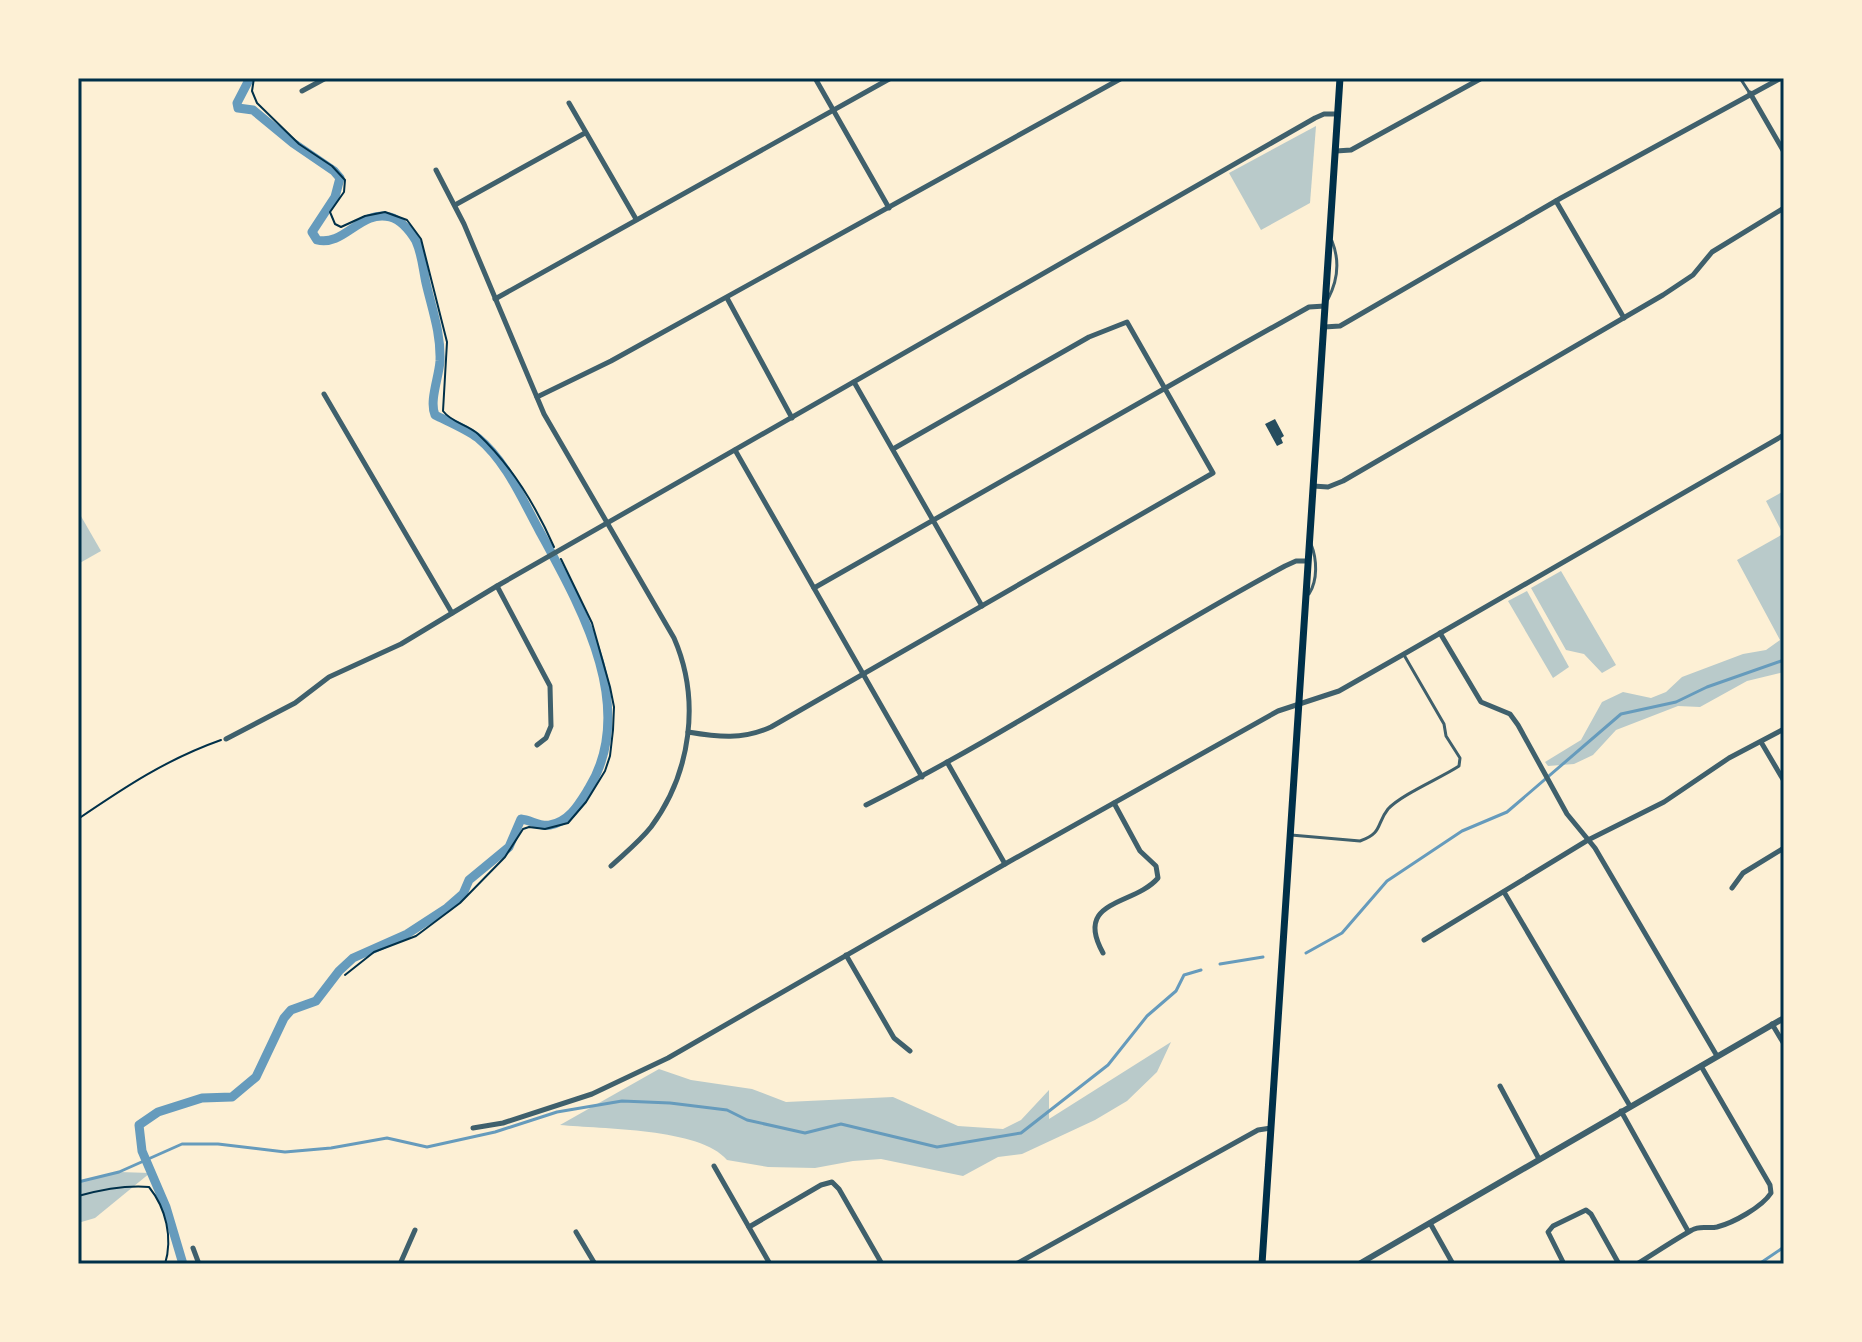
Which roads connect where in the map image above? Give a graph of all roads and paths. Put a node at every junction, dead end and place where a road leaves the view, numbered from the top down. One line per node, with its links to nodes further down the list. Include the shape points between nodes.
1 (254, 78): 41 (path, via 257,103 345,180 344,192 330,212 335,224 341,227 385,212 407,220 421,239 447,342 443,411 476,432 502,458)
2 (326, 78): 10 (street)
3 (815, 78): 13 (street)
4 (891, 78): 13 (street)
5 (1122, 78): 21 (street)
6 (1340, 78): 14 (main road)
7 (1482, 78): 16 (street, via 1351,150)
8 (1740, 78): 11 (lane)
9 (1781, 78): 11 (street)
10 (302, 91)
11 (1750, 93): 17 (street); 19 (street)
12 (569, 103): 15 (street)
13 (834, 110): 21 (street); 23 (street)
14 (1338, 114): 16 (main road); 29 (street, via 1315,118)
15 (585, 133): 20 (street); 23 (street)
16 (1336, 151): 26 (main road)
17 (1784, 152)
18 (436, 170): 20 (street)
19 (1556, 201): 27 (street); 28 (street, via 1340,326)
20 (455, 205): 25 (street)
21 (889, 208): 24 (street)
22 (1784, 208): 27 (street, via 1726,242 1693,275)
23 (636, 219): 25 (street)
24 (727, 298): 32 (street); 33 (street)
25 (495, 299): 32 (street)
26 (1325, 306): 28 (main road); 30 (street, via 1309,307)
27 (1624, 318): 37 (street, via 1343,481)
28 (1324, 327): 37 (main road)
29 (854, 382): 33 (street); 35 (street)
30 (1166, 388): 35 (street, via 1131,326 1121,322); 38 (street); 46 (street, via 1212,469 1210,476)
31 (324, 394): 47 (street)
32 (537, 397): 39 (street)
33 (792, 418): 36 (street)
34 (1784, 435): 48 (street)
35 (893, 449): 38 (street)
36 (735, 450): 39 (street); 44 (street)
37 (1312, 486): 40 (main road)
38 (934, 520): 44 (street); 46 (street)
39 (608, 523): 41 (street); 53 (street, via 680,652 689,689)
40 (1309, 539): 42 (main road); 45 (lane, via 1316,556 1314,586)
41 (556, 552): 43 (street); 73 (path, via 592,623 610,687 613,730 605,771 568,823 523,829 505,857 460,903 416,936 374,952)
42 (1308, 561): 45 (main road); 57 (street, via 1285,566 1198,612)
43 (497, 586): 47 (street); 56 (street, via 550,686 551,726)
44 (814, 588): 50 (street)
45 (1305, 601): 51 (main road)
46 (982, 606): 50 (street)
47 (452, 613): 54 (street)
48 (1440, 633): 49 (street); 64 (street, via 1481,702 1510,714 1518,725 1567,814)
49 (1404, 654): 51 (street, via 1339,691); 63 (lane, via 1444,724 1459,766 1390,808 1370,837)
50 (863, 674): 53 (street, via 758,733 730,737); 58 (street)
51 (1299, 705): 60 (street, via 1278,711); 63 (main road)
52 (1784, 729): 55 (street)
53 (688, 732): 67 (street, via 682,768 666,803 643,836)
54 (226, 739): 62 (path, via 139,777)
55 (1761, 742): 59 (street); 64 (street, via 1664,802)
56 (537, 745)
57 (947, 762): 58 (street); 66 (street)
58 (922, 777): 61 (street)
59 (1784, 781)
60 (1114, 803): 66 (street); 71 (street, via 1136,844 1156,866 1158,878 1099,914 1095,930)
61 (866, 805)
62 (78, 819)
63 (1291, 835): 84 (main road)
64 (1588, 840): 69 (street); 78 (street)
65 (1784, 848): 68 (street, via 1743,873)
66 (1005, 864): 72 (street)
67 (611, 866)
68 (1732, 888)
69 (1504, 892): 70 (street); 81 (street)
70 (1424, 940)
71 (1103, 953)
72 (846, 955): 77 (street, via 894,1038); 83 (street, via 668,1058 592,1094)
73 (345, 975)
74 (1784, 1018): 75 (street)
75 (1772, 1024): 76 (street); 78 (street)
76 (1784, 1044)
77 (910, 1051)
78 (1717, 1056): 79 (street)
79 (1701, 1066): 81 (street); 91 (street, via 1772,1190 1766,1200 1719,1227)
80 (1500, 1086): 85 (street)
81 (1630, 1106): 82 (street)
82 (1621, 1111): 85 (street); 91 (street)
83 (473, 1128)
84 (1271, 1128): 100 (street, via 1258,1130); 101 (main road)
85 (1539, 1159): 88 (street)
86 (714, 1166): 89 (street)
87 (78, 1196): 94 (path, via 128,1185 149,1187 169,1239)
88 (1430, 1223): 102 (street); 103 (street)
89 (749, 1227): 98 (street); 99 (street, via 832,1182)
90 (415, 1230): 96 (street)
91 (1688, 1231): 106 (street)
92 (576, 1232): 97 (street)
93 (193, 1248): 95 (street)
94 (165, 1264)
95 (199, 1264)
96 (400, 1264)
97 (595, 1264)
98 (770, 1264)
99 (882, 1264)
100 (1016, 1264)
101 (1262, 1264)
102 (1359, 1264)
103 (1453, 1264)
104 (1564, 1264): 105 (street, via 1548,1232 1582,1210 1589,1211)
105 (1619, 1264)
106 (1637, 1264)

